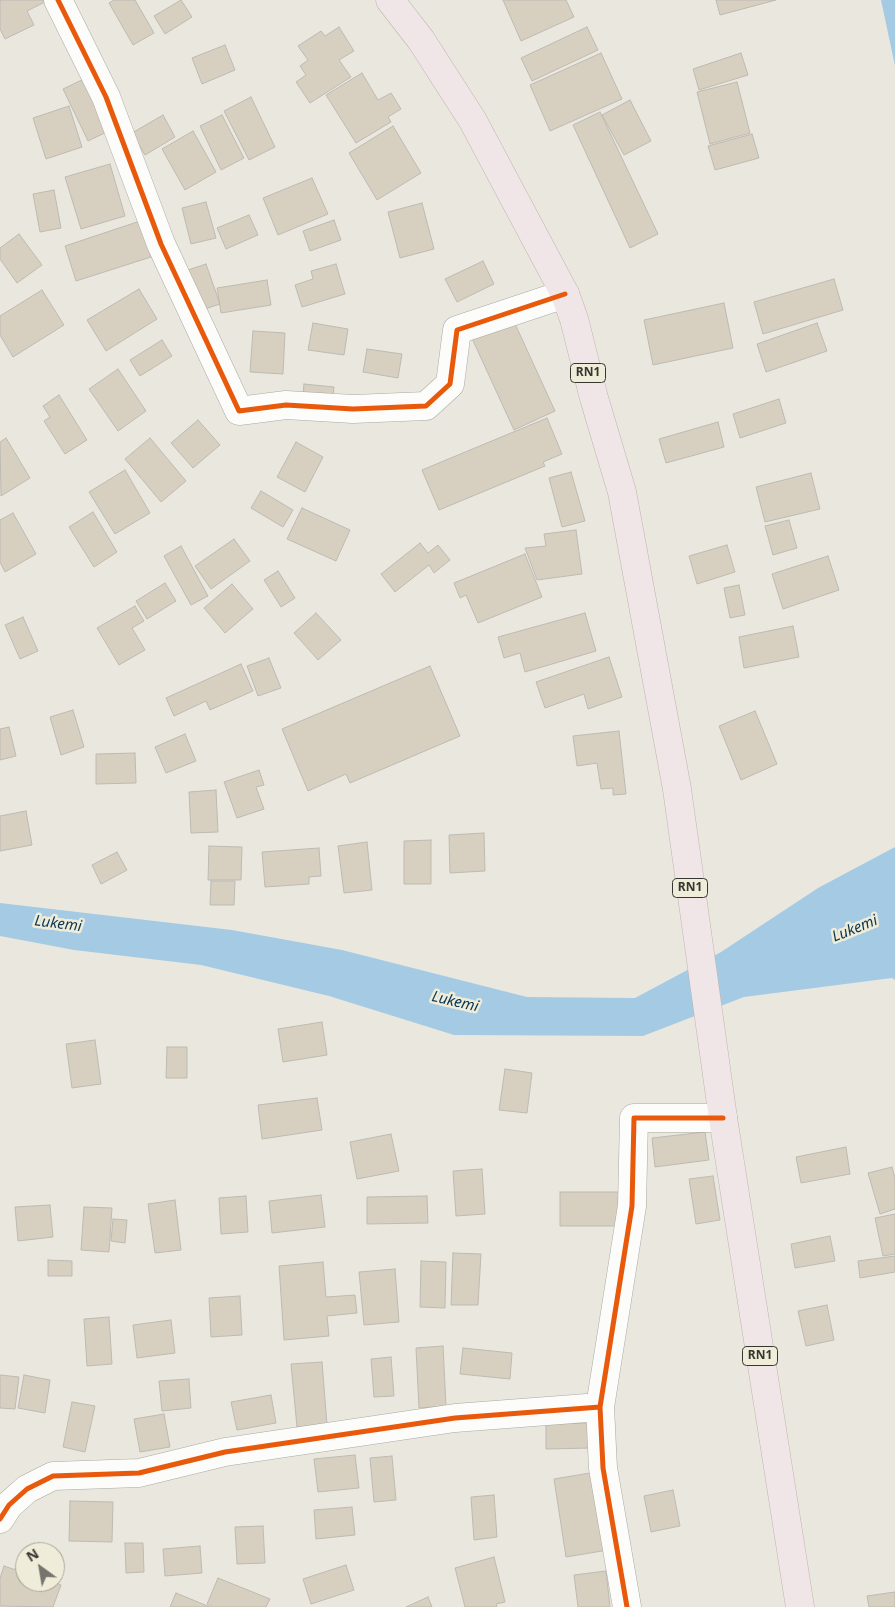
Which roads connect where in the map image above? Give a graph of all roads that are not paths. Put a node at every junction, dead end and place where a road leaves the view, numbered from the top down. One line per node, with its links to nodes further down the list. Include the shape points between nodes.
1 (58, 0): 5 (street, via 106,97 161,244 239,410 286,405 353,409 426,406 450,384 457,330)
2 (390, 0): 4 (highway, RN1)
3 (397, 0): 4 (street)
4 (422, 40): 5 (highway, RN1, via 473,121)
5 (565, 294): 6 (highway, RN1, via 622,492 676,789)
6 (722, 1111): 7 (street, via 634,1118 632,1206); 10 (highway, RN1)
7 (600, 1408): 8 (street, via 455,1418 225,1452 139,1473 53,1476 27,1489 9,1504); 9 (street, via 602,1468)
8 (0, 1519)
9 (627, 1607)
10 (800, 1607)

